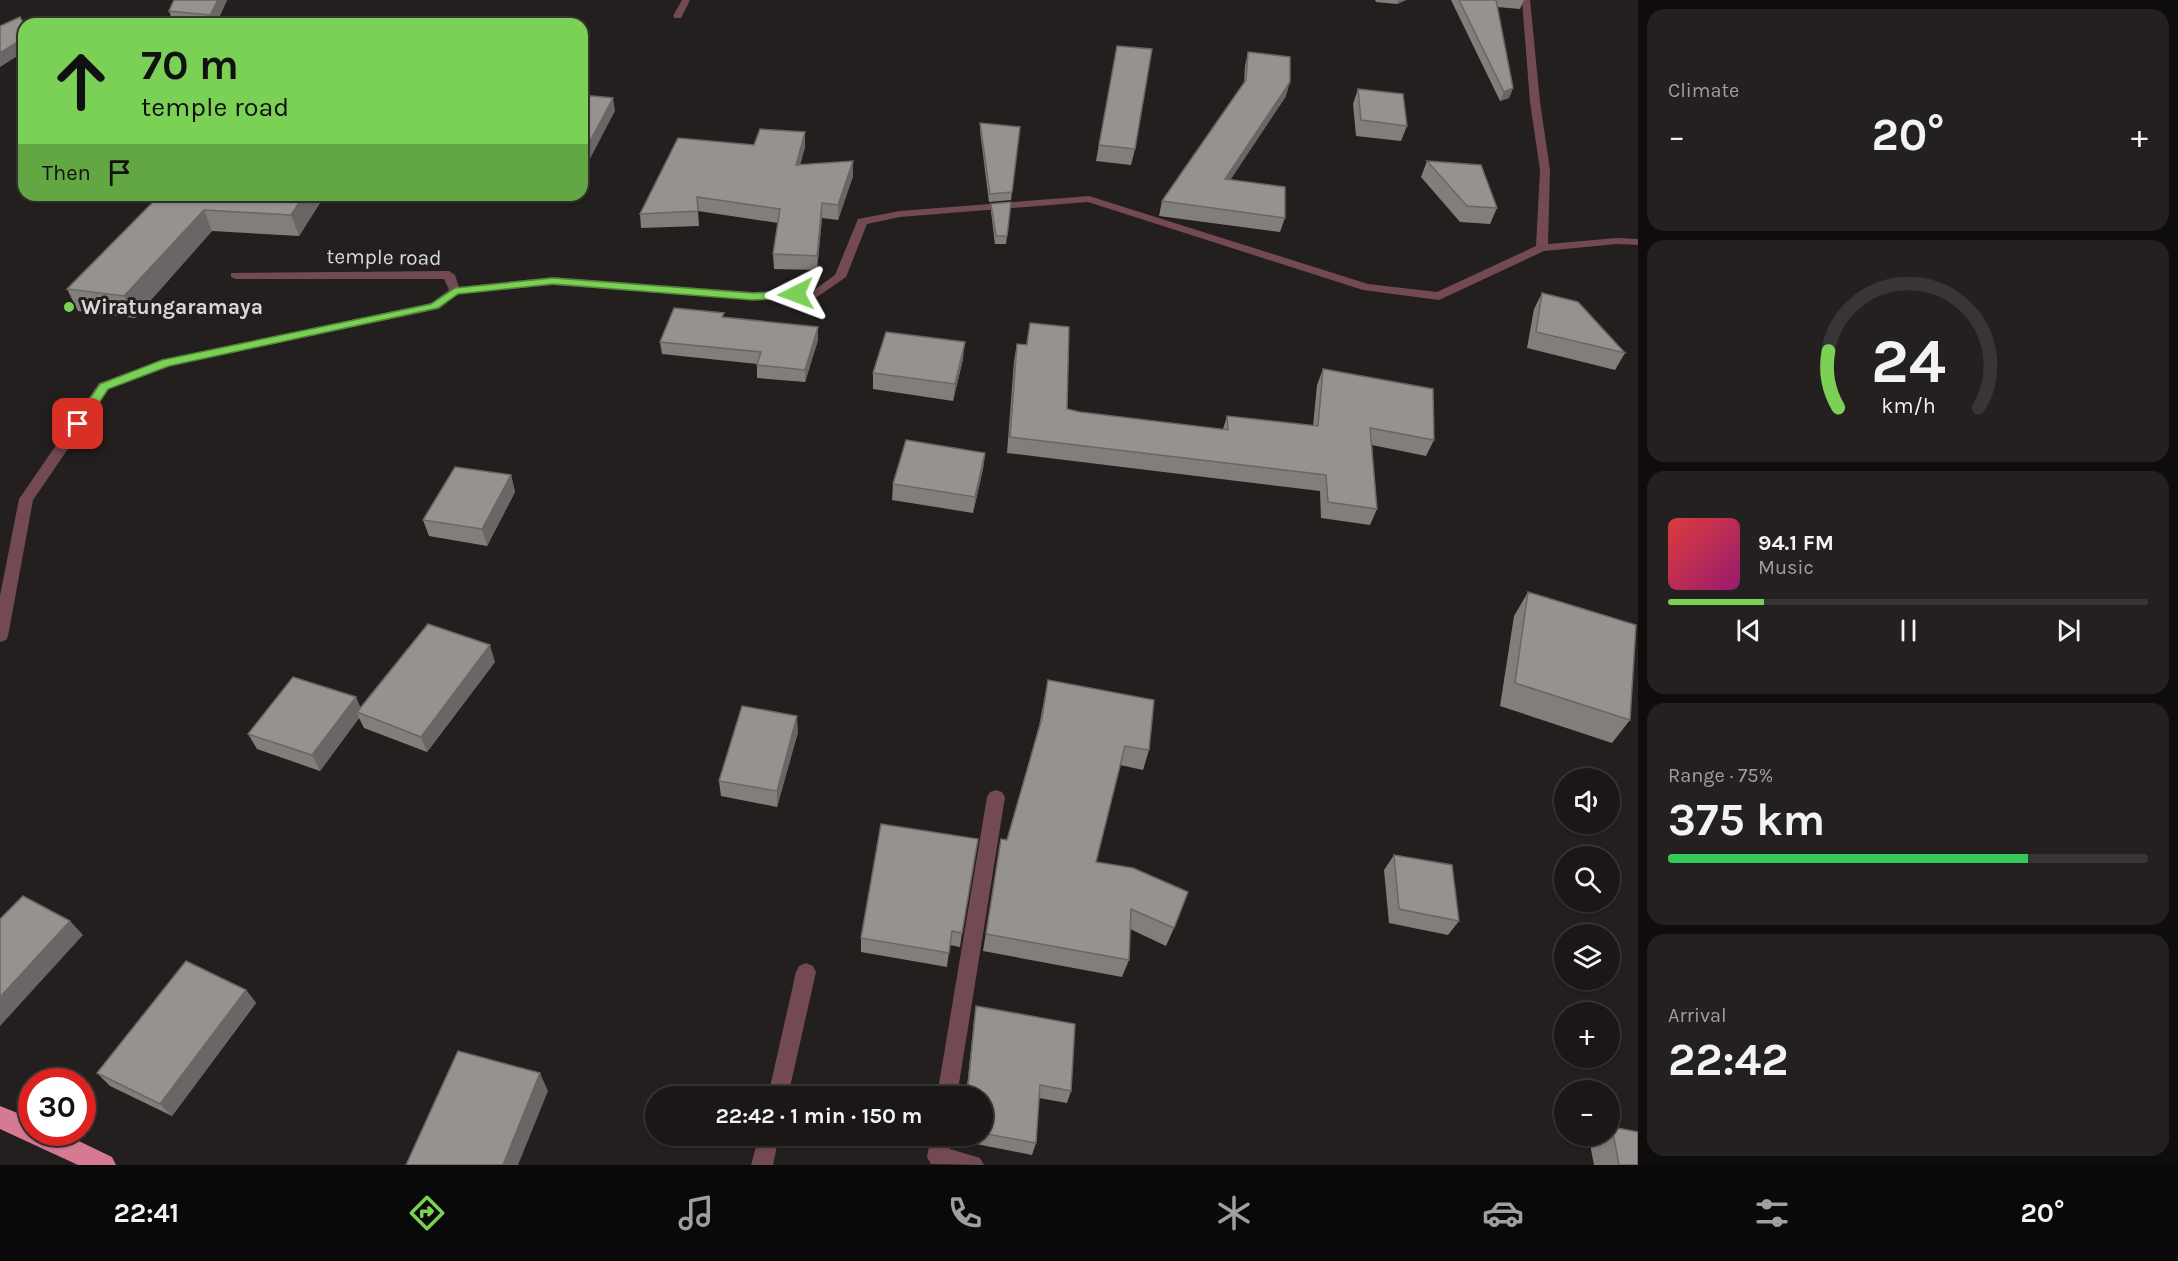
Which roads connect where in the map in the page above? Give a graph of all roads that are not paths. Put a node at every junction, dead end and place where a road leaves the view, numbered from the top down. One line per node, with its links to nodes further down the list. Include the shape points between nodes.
1 (686, 0): 3 (street)
2 (1527, 0): 5 (street, via 1545,171)
3 (678, 16)
4 (1638, 242): 5 (street)
5 (1542, 248): 7 (street, via 1439,296 1367,287 1089,199 900,214 862,221 840,278 817,293 753,296 553,281)
6 (236, 275): 7 (street, temple road, via 449,275)
7 (455, 291): 8 (street, temple road, via 435,306 166,363 104,386 26,499)
8 (0, 636)
9 (996, 797): 12 (street)
10 (806, 972): 11 (street)
11 (780, 1086)
12 (949, 1086)
13 (0, 1117): 14 (highway)
14 (18, 1125)
15 (63, 1146): 18 (highway)
16 (767, 1146): 19 (street)
17 (940, 1146): 20 (street, via 938,1156)
18 (104, 1165)
19 (762, 1165)
20 (973, 1165)

